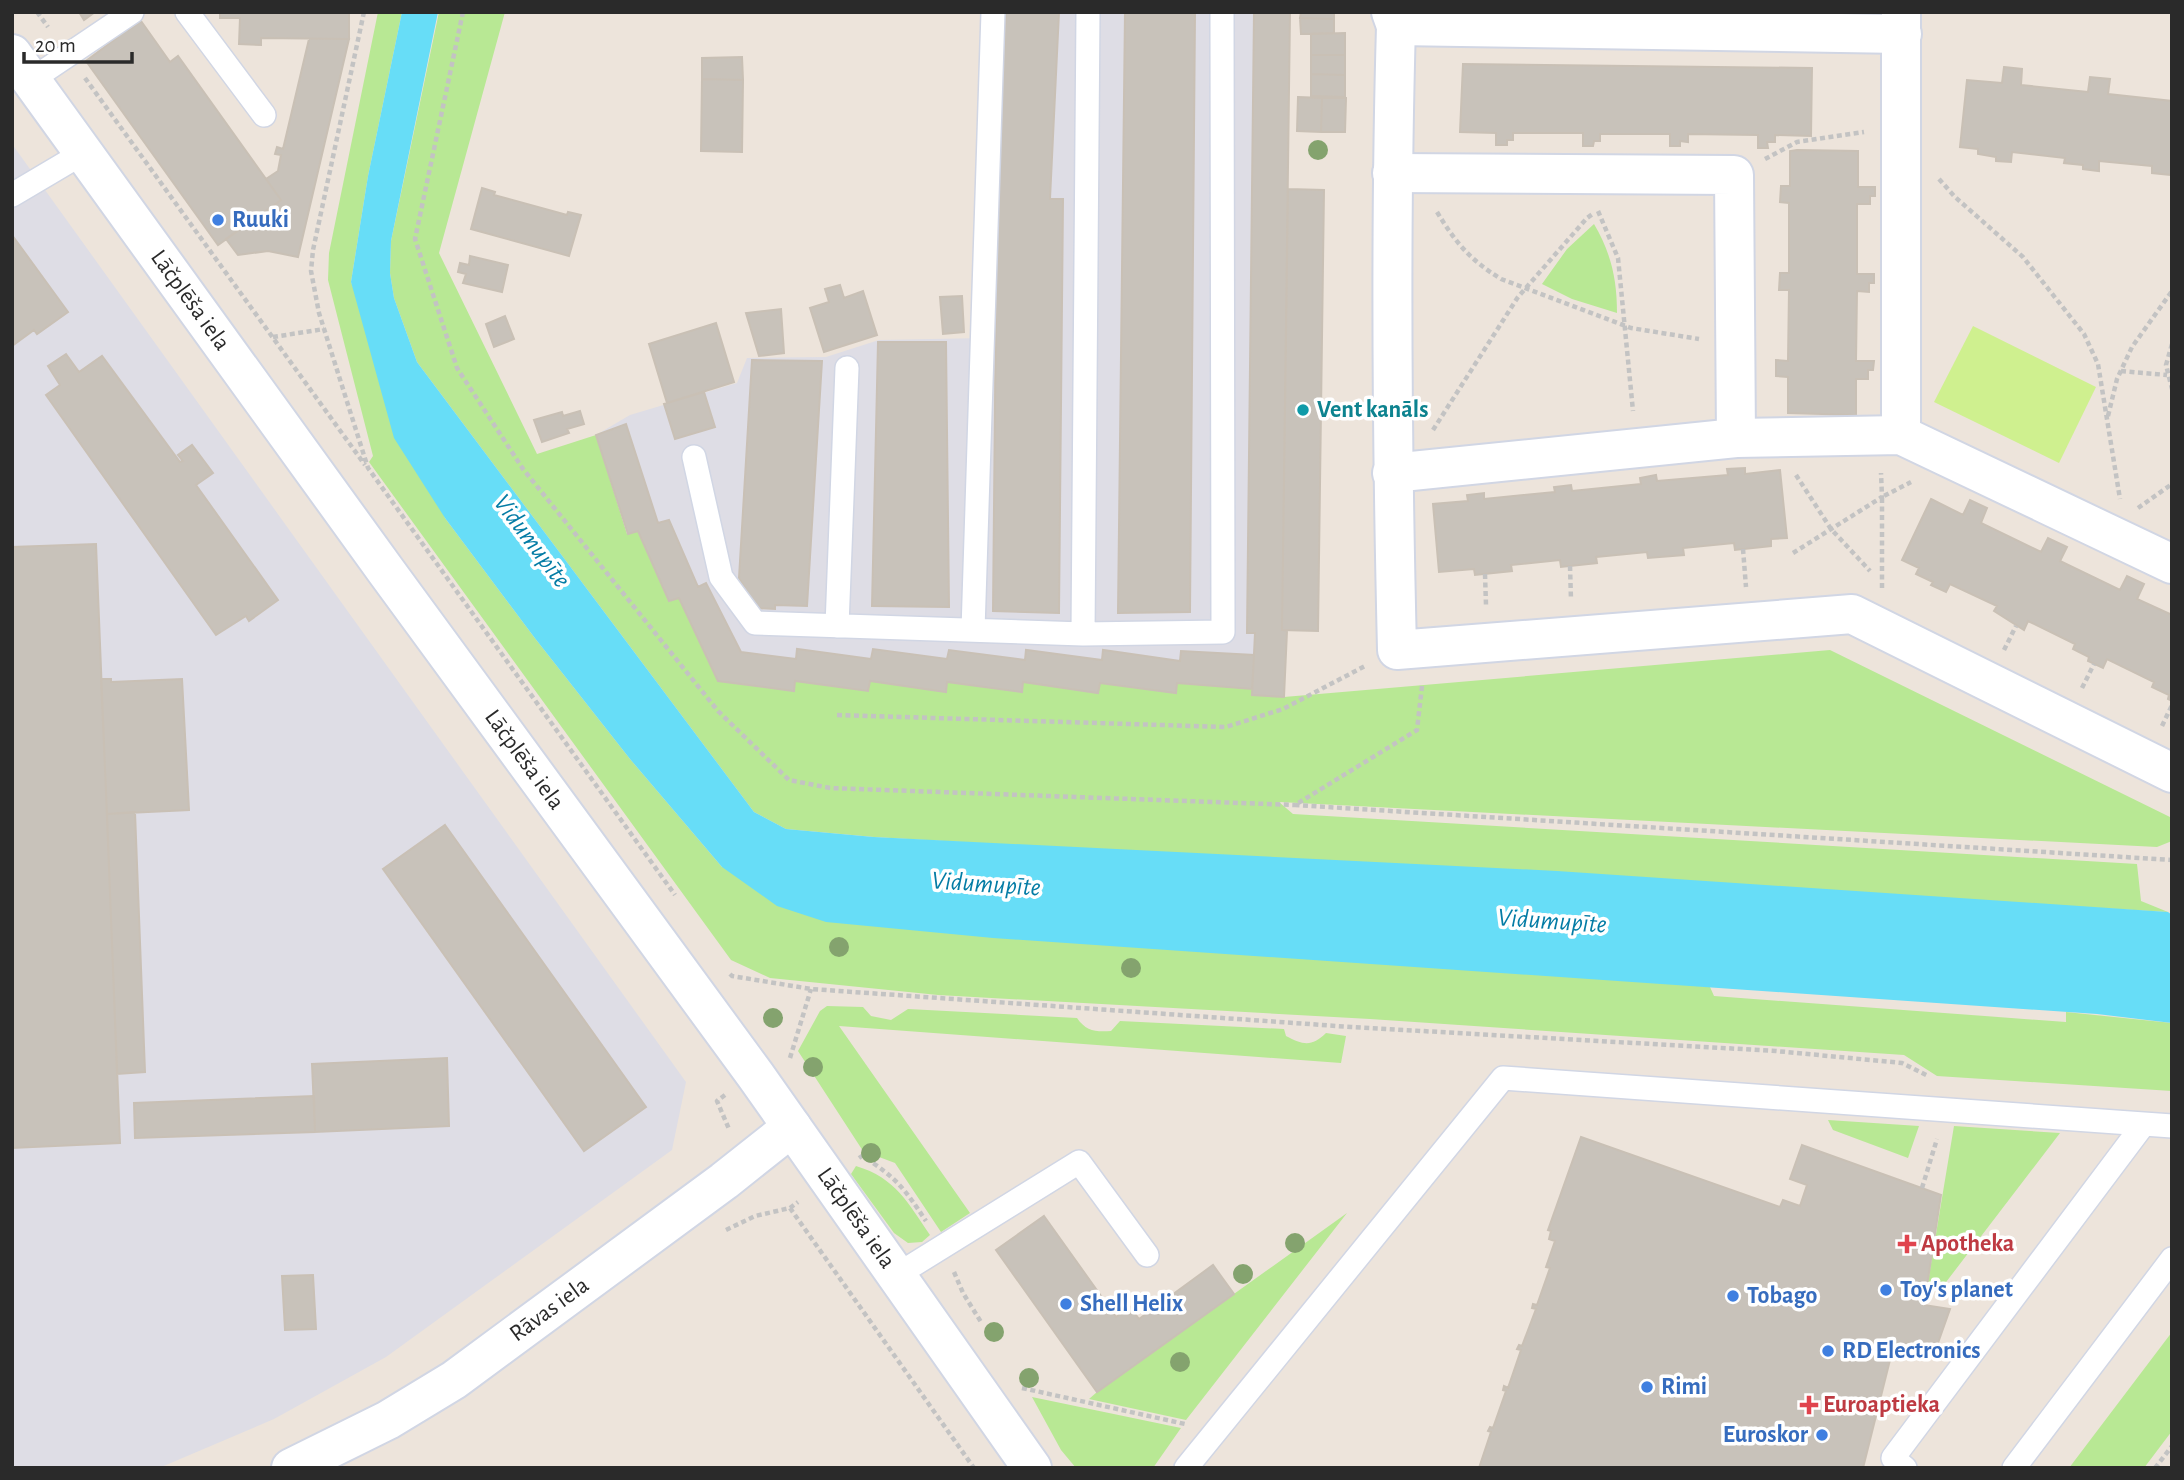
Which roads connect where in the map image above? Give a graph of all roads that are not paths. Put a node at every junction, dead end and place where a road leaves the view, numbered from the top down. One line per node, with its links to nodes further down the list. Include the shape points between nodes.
1 (132, 12): 8 (lane)
2 (187, 12): 9 (lane)
3 (993, 12): 20 (lane)
4 (1087, 12): 21 (lane)
5 (1222, 12): 21 (lane, via 1223,632)
6 (1394, 19): 7 (street); 11 (street)
7 (1901, 23): 14 (street)
8 (22, 67): 10 (street, Lāčplēša iela)
9 (264, 115)
10 (83, 153): 12 (lane); 25 (street, Lāčplēša iela)
11 (1402, 173): 15 (street, via 1734,176 1736,342); 17 (street)
12 (12, 195)
13 (847, 368): 19 (lane)
14 (1901, 435): 15 (street); 18 (street, via 2125,530)
15 (1754, 438): 17 (street)
16 (694, 457): 19 (lane, via 720,577 755,623)
17 (1399, 472): 22 (street, via 1397,650 1852,614)
18 (2172, 564)
19 (837, 626): 20 (lane)
20 (973, 630): 21 (lane)
21 (1083, 634)
22 (2172, 772)
23 (2143, 1125): 24 (lane); 31 (lane, via 1503,1078); 32 (lane, via 1893,1458)
24 (2172, 1126)
25 (792, 1127): 28 (street, Lāčplēša iela); 29 (street, Rāvas iela, via 454,1380 388,1420)
26 (1147, 1255): 28 (lane, via 1079,1162)
27 (2172, 1259): 33 (lane)
28 (897, 1275): 30 (street, Lāčplēša iela)
29 (291, 1468)
30 (1032, 1468)
31 (1186, 1468)
32 (1905, 1468)
33 (2014, 1468)

